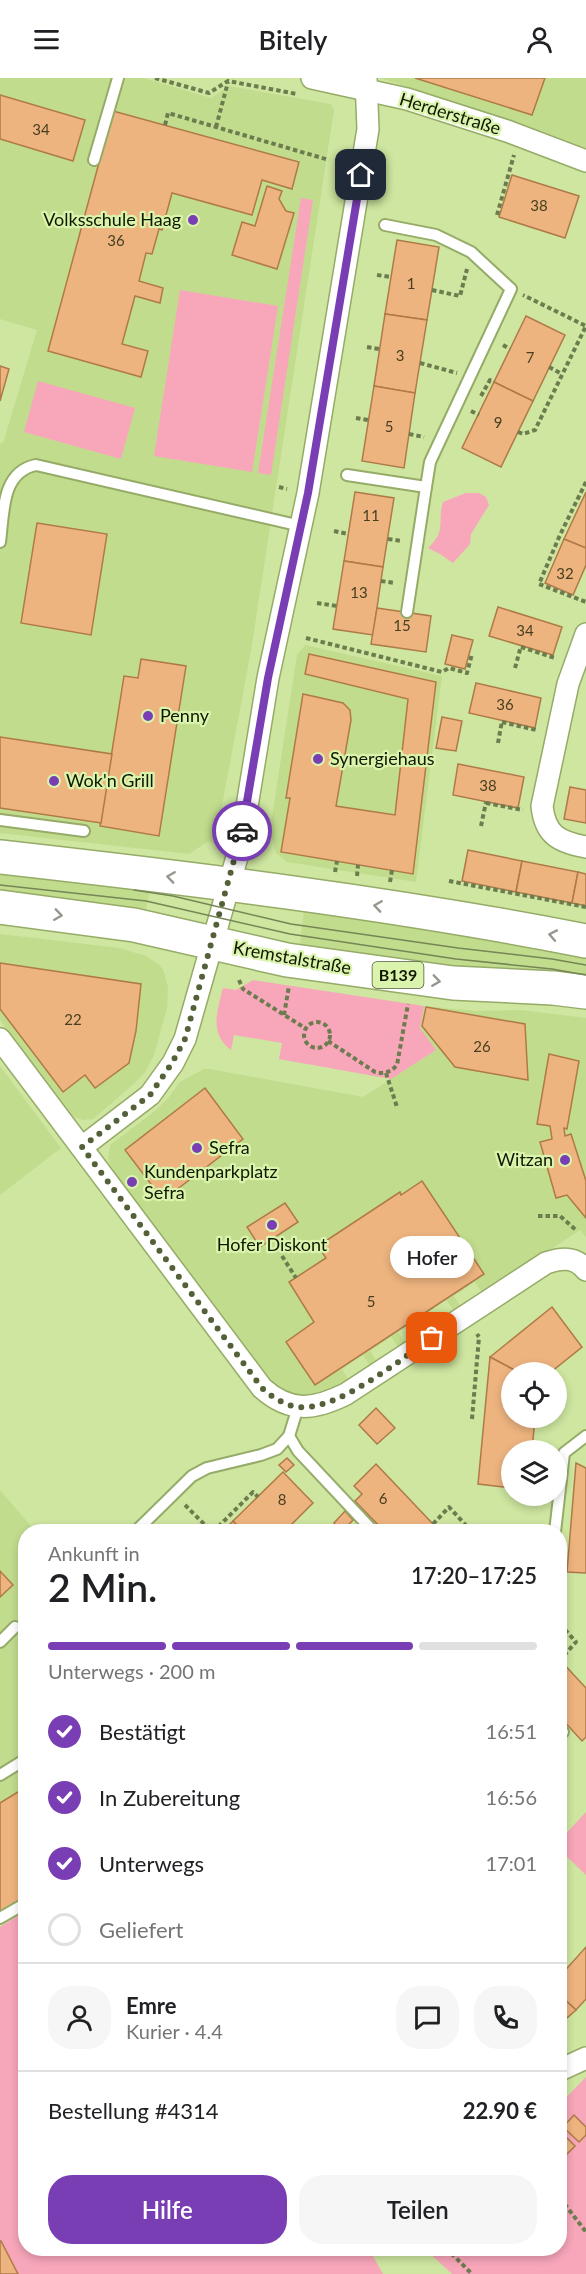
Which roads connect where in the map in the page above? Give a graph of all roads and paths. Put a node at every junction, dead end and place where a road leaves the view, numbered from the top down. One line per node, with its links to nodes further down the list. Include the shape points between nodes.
1 (118, 78): 9 (lane)
2 (155, 78): 3 (path, via 209,93)
3 (228, 81): 5 (path); 7 (path)
4 (367, 84): 5 (street, Herderstraße); 11 (street, Herderstraße); 35 (street, via 368,129)
5 (308, 87)
6 (165, 125): 7 (path, via 168,113)
7 (216, 127): 10 (path)
8 (515, 152): 12 (path)
9 (94, 160)
10 (329, 160)
11 (586, 161)
12 (496, 215)
13 (385, 225): 14 (lane, via 436,235)
14 (471, 252): 17 (path, via 460,296); 18 (lane)
15 (377, 275): 16 (path)
16 (391, 277)
17 (432, 290)
18 (512, 290): 24 (path, via 586,326); 34 (lane, via 430,462)
19 (367, 346): 20 (path)
20 (380, 349)
21 (420, 363): 23 (path)
22 (549, 367): 24 (path)
23 (449, 369)
24 (562, 374): 29 (path, via 535,430)
25 (494, 382): 26 (path, via 490,380)
26 (473, 412)
27 (356, 418): 28 (path)
28 (368, 420)
29 (518, 432)
30 (409, 434): 31 (path)
31 (433, 439)
32 (347, 475): 34 (lane)
33 (586, 482): 39 (path, via 539,584)
34 (426, 487): 42 (lane)
35 (301, 526): 38 (lane, via 36,465 25,467 10,482); 63 (street, via 268,678 241,843)
36 (334, 531): 37 (path)
37 (348, 534)
38 (0, 542)
39 (586, 602)
40 (317, 603): 41 (path)
41 (337, 606)
42 (407, 612)
43 (586, 634): 46 (street)
44 (306, 638): 45 (path, via 442,672 449,668 467,673)
45 (472, 654)
46 (576, 664): 47 (path, via 521,646); 48 (street)
47 (515, 668)
48 (557, 735): 49 (path, via 502,721); 50 (street)
49 (498, 743)
50 (543, 811): 52 (path, via 486,802); 54 (street, via 549,830 558,839)
51 (0, 820): 53 (lane)
52 (481, 826)
53 (84, 831)
54 (586, 847)
55 (0, 857): 63 (main road, one-way to 55)
56 (337, 861): 59 (path)
57 (358, 865): 60 (path)
58 (392, 870): 62 (path)
59 (335, 875)
60 (356, 878)
61 (449, 880): 65 (path)
62 (390, 884)
63 (229, 885): 66 (main road, one-way to 63, via 435,914); 67 (street)
64 (0, 907): 67 (main road, Kremstalstraße / B139, one-way to 67, via 134,925)
65 (586, 908)
66 (586, 941)
67 (213, 943): 70 (main road, Kremstalstraße / B139, one-way to 70, via 287,960 453,983); 78 (street, via 185,1039 172,1063 150,1095)
68 (239, 980): 72 (path, via 243,989)
69 (290, 980): 72 (path)
70 (586, 992)
71 (409, 998): 76 (path, via 396,1065)
72 (284, 1015): 73 (path)
73 (305, 1028): 75 (path, via 311,1023 325,1025); 75 (path, via 305,1041 310,1047 323,1047)
74 (0, 1039): 78 (street)
75 (328, 1041): 76 (path, via 375,1072)
76 (386, 1073): 77 (path)
77 (398, 1107)
78 (82, 1147): 85 (street, via 262,1388 274,1398)
79 (538, 1216): 80 (path, via 560,1216)
80 (576, 1230)
81 (282, 1256): 83 (path)
82 (586, 1270): 85 (street, via 568,1258 546,1263 356,1389 327,1403)
83 (296, 1278)
84 (473, 1328): 86 (path, via 479,1337)
85 (298, 1407): 87 (lane)
86 (472, 1419)
87 (290, 1436): 89 (lane, via 277,1449 207,1468); 94 (lane, via 298,1451)
88 (586, 1436): 97 (lane, via 564,1453)
89 (174, 1494): 91 (lane); 92 (path)
90 (258, 1497): 93 (path, via 253,1492)
91 (143, 1524)
92 (204, 1524)
93 (220, 1524)
94 (366, 1524)
95 (433, 1524): 96 (path, via 449,1508)
96 (464, 1524)
97 (556, 1524)
98 (15, 1627): 100 (lane)
99 (567, 1632): 101 (path, via 576,1642)
100 (0, 1642)
101 (567, 1652)
102 (18, 1764): 103 (lane)
103 (0, 1775)
104 (18, 1908): 105 (lane)
105 (0, 1918)
106 (586, 2058): 107 (street)
107 (567, 2067)
108 (567, 2207): 109 (path)
109 (586, 2232)
110 (454, 2256): 111 (path)
111 (472, 2274)

